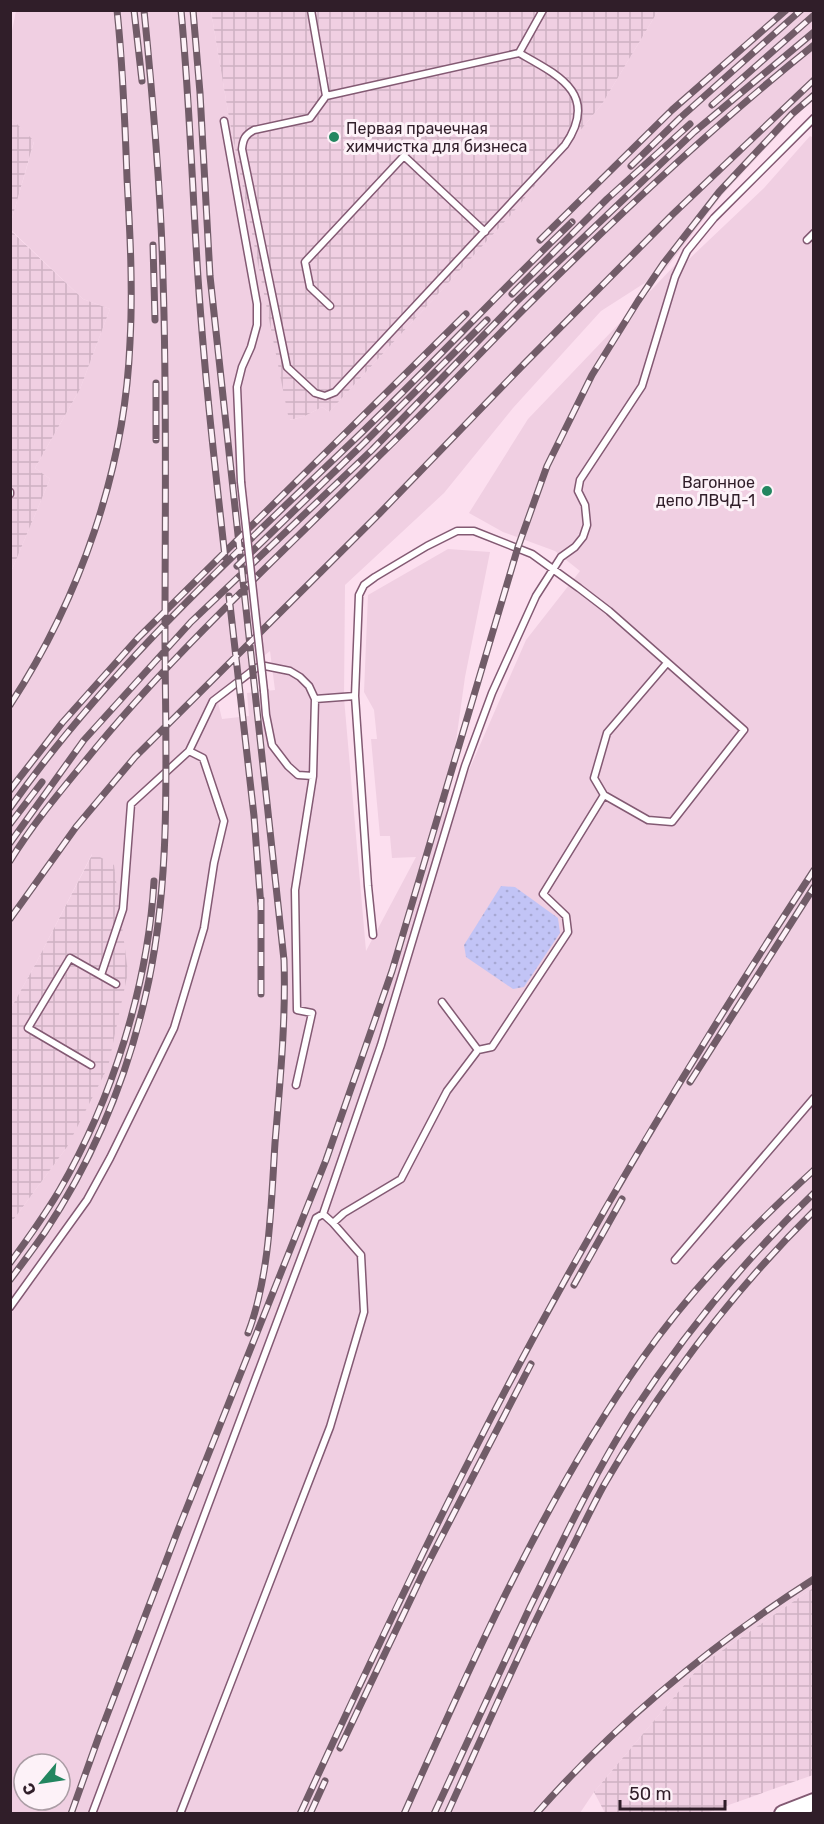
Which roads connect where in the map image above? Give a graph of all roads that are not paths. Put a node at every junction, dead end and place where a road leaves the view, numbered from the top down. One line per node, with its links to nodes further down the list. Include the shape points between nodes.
1 (311, 10): 4 (lane)
2 (543, 10): 3 (lane)
3 (519, 53): 4 (lane); 7 (lane, via 564,81 576,100 578,117 565,145)
4 (326, 96): 7 (lane, via 310,118 254,129 243,140 242,149 287,367 315,393 325,396 336,392)
5 (813, 118): 11 (lane, via 714,218 687,251 675,277 642,386 580,480 578,491 585,505 587,525 584,537 561,557)
6 (224, 120): 16 (lane, bridge, via 257,304 257,325 237,387 241,482 266,715 272,745 288,766 298,775)
7 (485, 232): 10 (lane, via 404,156 304,262 310,287)
8 (813, 233): 9 (lane)
9 (807, 240)
10 (330, 306)
11 (553, 570): 12 (lane, via 609,611); 13 (lane, via 518,547 474,531 457,531 375,577 359,595); 26 (lane, via 536,596 492,693 465,766 381,1045)
12 (666, 663): 17 (lane, via 607,733 594,778); 17 (lane, via 744,730 672,822 648,820)
13 (355, 696): 14 (lane); 18 (lane)
14 (315, 699): 15 (lane, via 309,686 290,671 256,668 213,701); 16 (lane)
15 (189, 751): 19 (lane, via 132,804 123,909); 29 (lane, via 203,758 224,821 204,928 174,1028 87,1200)
16 (313, 776): 24 (lane, via 295,890 297,1010 312,1013)
17 (604, 795): 22 (lane, via 543,894 566,915 568,932 492,1047)
18 (373, 935)
19 (101, 975): 20 (lane); 23 (lane, via 70,958 28,1028)
20 (116, 984)
21 (442, 1002): 22 (lane)
22 (478, 1050): 27 (lane, via 447,1091 401,1179)
23 (91, 1065)
24 (296, 1085)
25 (813, 1098): 28 (lane)
26 (322, 1214): 27 (lane); 31 (lane, via 316,1218)
27 (333, 1223): 32 (lane, via 361,1256 364,1312 330,1427)
28 (675, 1260)
29 (10, 1307)
30 (813, 1803): 33 (main road)
31 (92, 1814)
32 (180, 1814)
33 (783, 1814)

